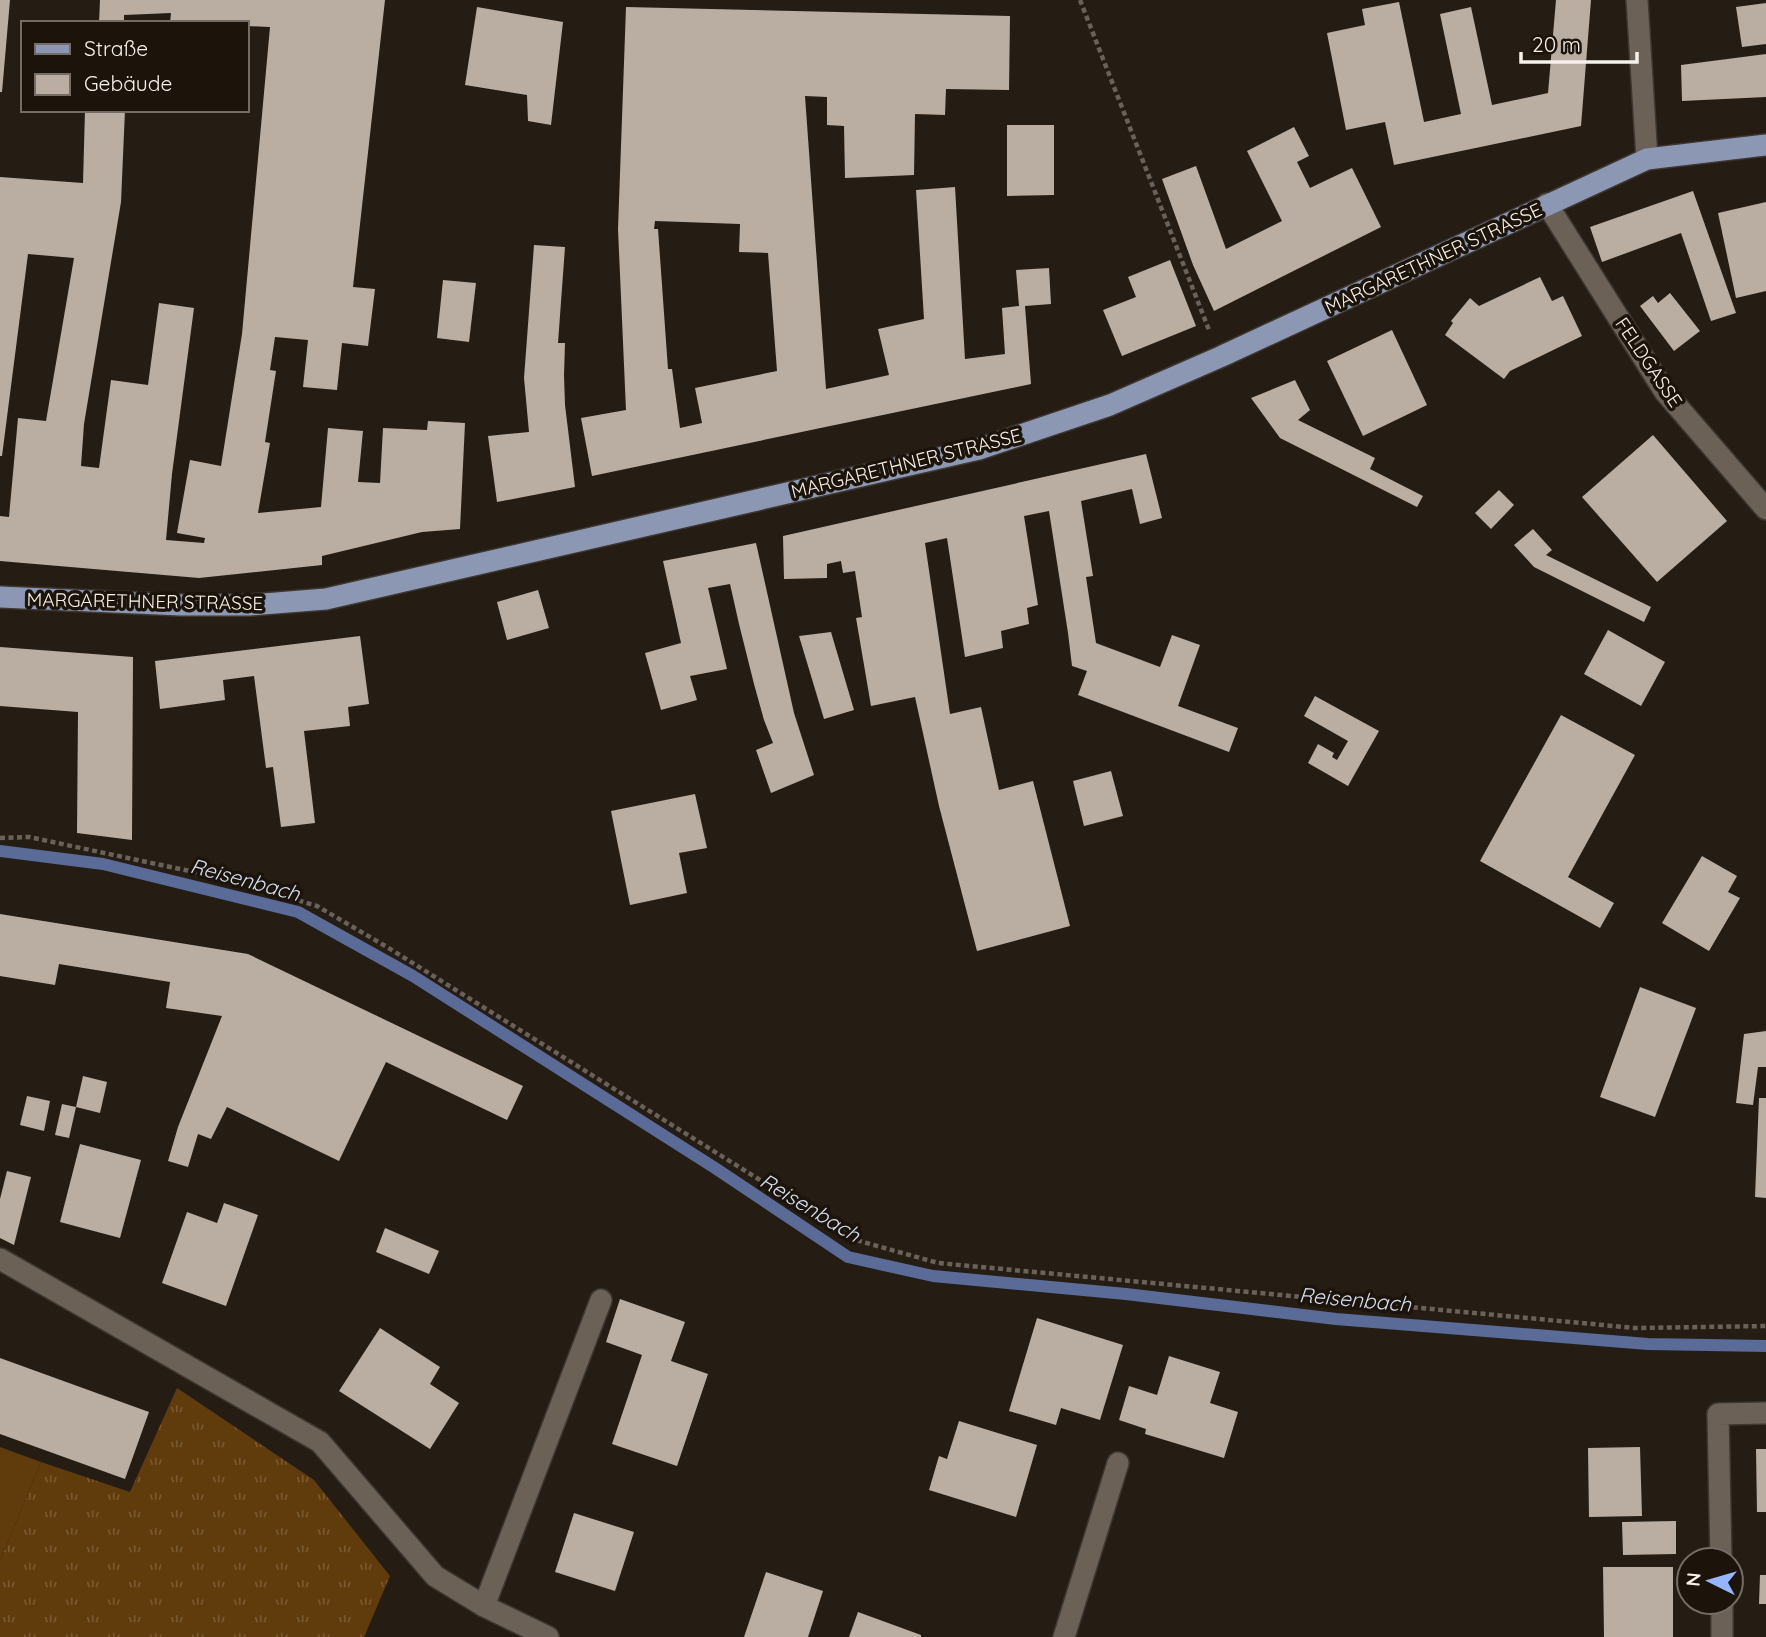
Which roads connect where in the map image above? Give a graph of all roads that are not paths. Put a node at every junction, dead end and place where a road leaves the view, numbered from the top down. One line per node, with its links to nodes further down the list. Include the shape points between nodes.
1 (1637, 0): 3 (street)
2 (1766, 145): 3 (main road, MARGARETHNER STRASSE)
3 (1647, 159): 4 (main road, MARGARETHNER STRASSE)
4 (1548, 204): 5 (street, FELDGASSE, via 1665,392); 6 (main road, MARGARETHNER STRASSE, via 1110,405 979,449 326,599 250,606)
5 (1766, 509)
6 (0, 597)
7 (0, 1259): 12 (street, via 320,1442 435,1576)
8 (601, 1300): 12 (street)
9 (1766, 1413): 11 (street, via 1718,1414)
10 (1118, 1463): 15 (street)
11 (1721, 1546)
12 (484, 1606): 14 (street)
13 (1722, 1616): 16 (street)
14 (548, 1637)
15 (1064, 1637)
16 (1722, 1637)

